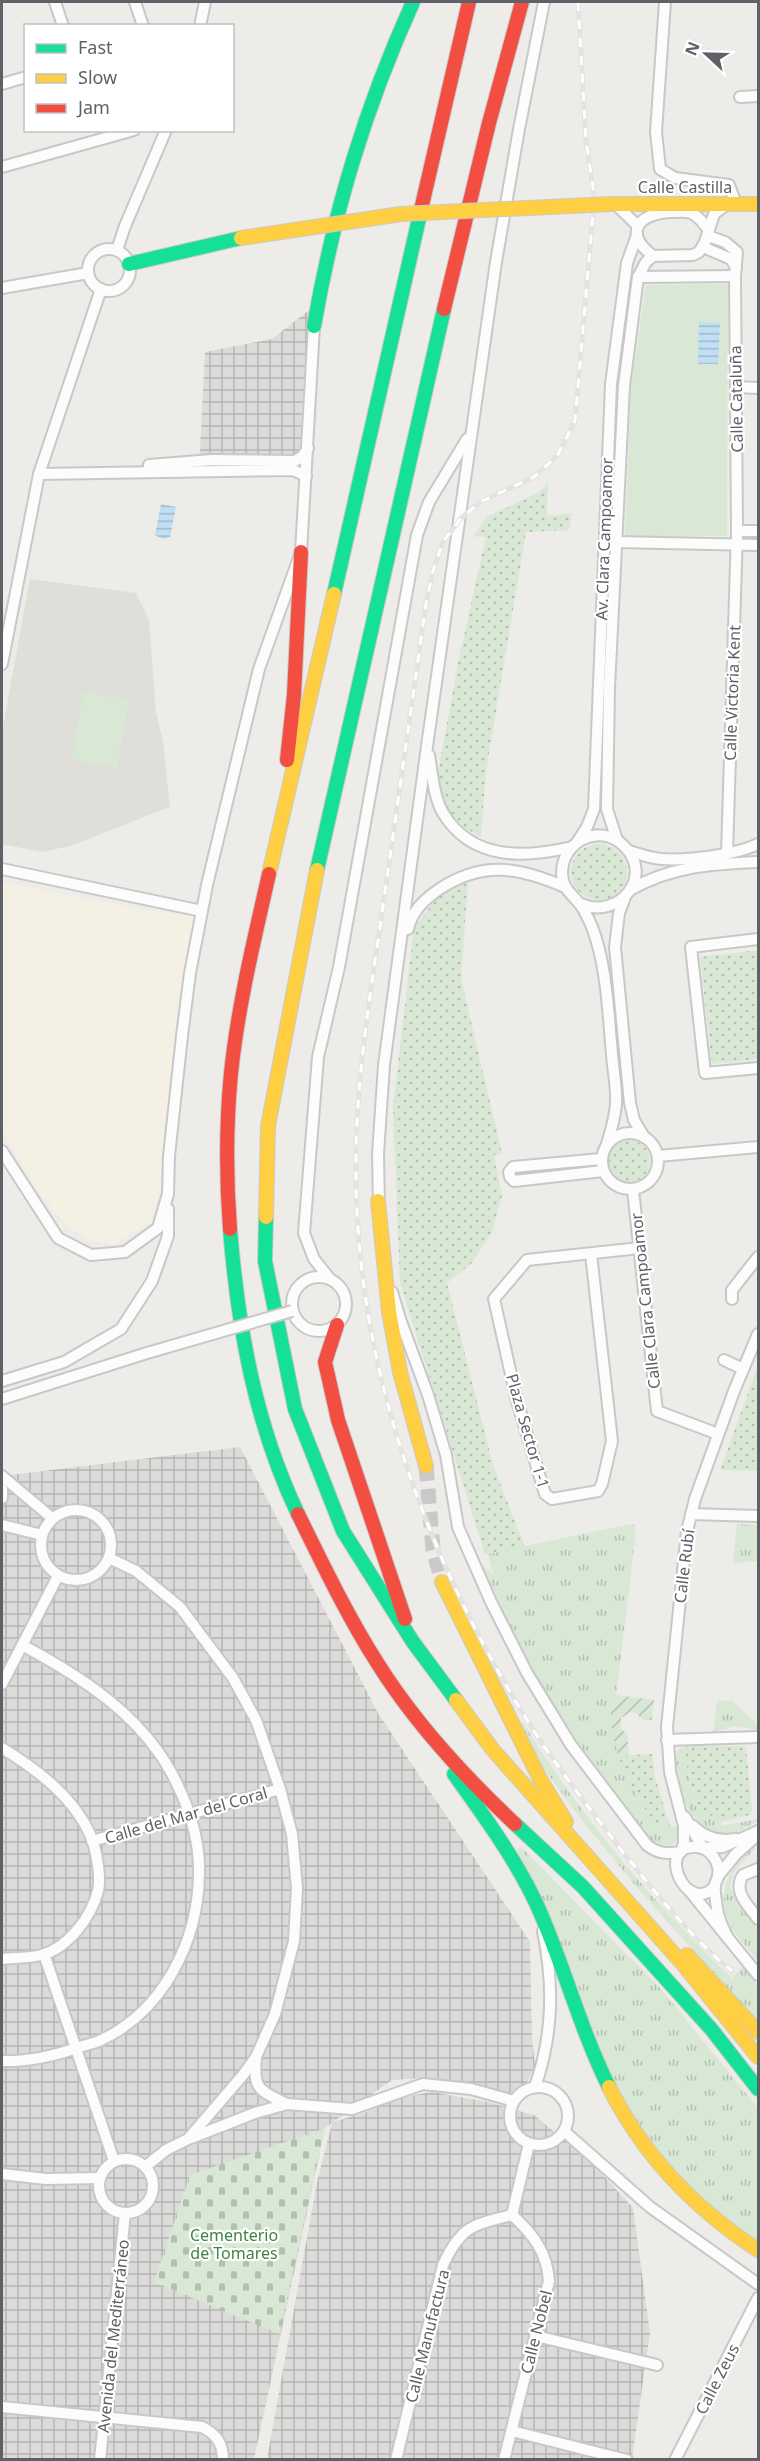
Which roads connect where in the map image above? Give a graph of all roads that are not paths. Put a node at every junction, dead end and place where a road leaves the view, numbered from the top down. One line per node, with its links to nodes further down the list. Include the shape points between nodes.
1 (55, 2): 9 (street)
2 (135, 2): 10 (street)
3 (205, 2): 11 (street)
4 (413, 2): 34 (main road, via 390,51 349,163 328,243)
5 (469, 2): 50 (main road)
6 (522, 2): 101 (main road, via 489,123 414,439 312,894 268,1126 265,1261 295,1409 343,1531)
7 (544, 2): 37 (street, via 500,240)
8 (667, 4): 20 (street, via 656,132 660,169 675,178 729,185)
9 (62, 24)
10 (142, 24)
11 (201, 24)
12 (24, 78): 13 (street)
13 (2, 84)
14 (740, 96): 15 (street)
15 (759, 96)
16 (127, 132): 18 (street)
17 (165, 132): 26 (street)
18 (2, 167)
19 (613, 204): 22 (main road, Calle Castilla); 22 (street); 23 (street); 28 (main road, Calle Castilla, bridge, via 401,214 241,238)
20 (732, 204): 21 (main road, Calle Castilla); 22 (main road, Calle Castilla); 24 (street, via 714,214)
21 (759, 204)
22 (661, 209): 23 (street, via 643,218); 24 (street, via 690,212)
23 (638, 231): 27 (street, via 639,244); 52 (street, Av. Clara Campoamor, via 627,263 611,384 594,808)
24 (708, 232): 25 (street); 29 (street, via 737,252)
25 (703, 247): 27 (street, via 693,255); 29 (street, via 731,259)
26 (117, 250): 28 (street); 30 (street, via 97,252 89,261)
27 (652, 256): 31 (street, Av. Clara Campoamor)
28 (129, 264): 33 (street, via 125,283 114,290)
29 (735, 272): 31 (street); 35 (street, Calle Cataluña)
30 (88, 273): 32 (street); 33 (street)
31 (638, 276): 44 (street, Av. Clara Campoamor, via 624,386)
32 (2, 288)
33 (101, 290): 40 (street)
34 (314, 326): 38 (street)
35 (736, 387): 36 (street); 42 (street, Calle Cataluña)
36 (759, 388)
37 (471, 434): 49 (street); 79 (street, via 429,502 417,535 339,967 318,1058 304,1233 314,1259)
38 (308, 447): 39 (street, via 295,461 212,460); 41 (street)
39 (117, 472): 40 (street); 41 (street, via 293,470)
40 (39, 474): 48 (street)
41 (306, 476): 47 (street)
42 (737, 531): 43 (street); 45 (street, Calle Victoria Kent)
43 (759, 531)
44 (615, 542): 45 (street); 51 (street, Av. Clara Campoamor, via 607,809)
45 (736, 544): 46 (street); 55 (street, Calle Victoria Kent)
46 (759, 545)
47 (301, 552): 50 (main road, via 294,695); 62 (street, via 259,669)
48 (2, 664)
49 (427, 746): 52 (street, via 442,812 458,831 488,849 506,854 538,854); 64 (street)
50 (277, 840): 104 (main road, via 245,981 231,1073 226,1177 236,1299 256,1407 292,1503 378,1665)
51 (617, 840): 52 (street, via 602,835); 54 (street)
52 (575, 844): 59 (street, via 562,866)
53 (759, 846): 55 (street); 56 (street)
54 (629, 851): 55 (street, via 659,859); 60 (street, via 635,871)
55 (727, 854)
56 (759, 857)
57 (759, 862): 60 (street, via 673,871 652,877)
58 (2, 869): 62 (street)
59 (565, 887): 61 (street); 64 (street, via 537,875 499,868 455,879 419,906 410,918)
60 (628, 893): 61 (street, via 604,908); 66 (street, via 619,913 615,946 630,1103)
61 (581, 904): 67 (street, via 593,929 607,1002 616,1102)
62 (202, 911): 74 (street, via 182,1036)
63 (759, 939): 65 (street, via 691,947 705,1073)
64 (386, 1053): 75 (street)
65 (759, 1068)
66 (644, 1137): 67 (street, via 621,1134); 70 (street)
67 (607, 1144): 71 (street)
68 (759, 1147): 70 (street)
69 (2, 1151): 74 (street, via 58,1238 91,1255 125,1252 158,1228)
70 (658, 1156): 73 (street, via 650,1182)
71 (601, 1159): 72 (street); 72 (street, via 513,1167 509,1172 514,1182)
72 (603, 1171): 73 (street, via 615,1186)
73 (633, 1190): 76 (street, Calle Clara Campoamor)
74 (168, 1194): 86 (street, via 168,1236 152,1281 121,1329 64,1362)
75 (378, 1201): 89 (main road, via 388,1312); 115 (street, via 388,1276 446,1455 458,1527 491,1602 527,1673 614,1804 653,1850 666,1854)
76 (640, 1248): 77 (street, Plaza Sector 1-1); 88 (street, Calle Clara Campoamor, via 657,1411)
77 (591, 1254): 77 (street, Plaza Sector 1-1, via 527,1260 494,1299 517,1401 545,1494 552,1499 598,1491 612,1441)
78 (759, 1257): 80 (street, via 732,1290)
79 (330, 1279): 81 (street, via 321,1276 305,1280 293,1293); 82 (street, via 342,1289 346,1304)
80 (732, 1299)
81 (292, 1311): 82 (street, via 302,1326 310,1330 329,1330); 87 (street, bridge)
82 (336, 1325): 101 (main road, via 325,1362 338,1420)
83 (759, 1335): 85 (street, Calle Rubí)
84 (724, 1360): 85 (street)
85 (743, 1369): 88 (street, Calle Rubí)
86 (2, 1381)
87 (2, 1399)
88 (718, 1434): 93 (street, Calle Rubí)
89 (426, 1466)
90 (2, 1476): 95 (street)
91 (2, 1489): 92 (street)
92 (2, 1498)
93 (691, 1514): 94 (street); 106 (street, Calle Rubí, via 671,1671)
94 (759, 1516)
95 (52, 1518): 97 (street); 98 (street, via 82,1510 100,1519 111,1537)
96 (2, 1526): 97 (street)
97 (42, 1535): 99 (street, via 43,1558)
98 (109, 1557): 99 (street, via 92,1576 75,1580); 108 (street, via 136,1571 180,1607 227,1669 256,1720)
99 (58, 1576): 102 (street)
100 (442, 1582): 116 (main road, via 540,1779)
101 (413, 1642): 116 (main road, via 494,1750)
102 (22, 1645): 103 (street); 110 (street, via 104,1696 126,1715 150,1740)
103 (2, 1684)
104 (417, 1719): 120 (main road, via 508,1851); 133 (main road, via 488,1799 584,1887 712,2030)
105 (759, 1737): 106 (street)
106 (667, 1740): 109 (street, Calle Rubí, via 670,1772)
107 (2, 1749): 113 (street, via 30,1765 67,1799)
108 (280, 1789): 110 (street, Calle del Mar del Coral); 129 (street, via 292,1834 296,1877 294,1941 275,2014)
109 (683, 1813): 112 (street, via 702,1834 715,1839); 114 (street, Calle Rubí); 115 (street, Calle Rubí)
110 (190, 1814): 113 (street, Calle del Mar del Coral); 128 (street, via 200,1873 190,1935 179,1962 163,1989 141,2013 99,2041)
111 (759, 1833): 112 (street); 118 (street, via 736,1854)
112 (745, 1837): 114 (street, via 723,1847)
113 (92, 1841): 124 (street, via 98,1890 85,1920 65,1943)
114 (704, 1848): 115 (street, via 688,1847); 118 (street, via 716,1862)
115 (681, 1852): 119 (street, via 676,1872)
116 (588, 1857): 121 (main road)
117 (753, 1870): 122 (street, via 740,1878 739,1890)
118 (716, 1881): 119 (street, via 711,1890 702,1893); 123 (street, via 718,1917)
119 (687, 1888): 123 (street)
120 (537, 1904): 132 (street, via 548,1959 551,2003 547,2048); 145 (main road, via 600,2067 641,2141 681,2190)
121 (631, 1904): 127 (main road); 130 (main road)
122 (759, 1919)
123 (728, 1938): 126 (street)
124 (44, 1954): 125 (street); 128 (street)
125 (2, 1959)
126 (759, 1975)
127 (759, 2032)
128 (78, 2048): 131 (street, via 56,2056); 139 (street)
129 (256, 2057): 135 (street, via 254,2079 260,2088); 137 (street)
130 (759, 2057)
131 (2, 2061)
132 (535, 2087): 134 (street, via 519,2094); 136 (street, via 553,2091 566,2104)
133 (759, 2089)
134 (514, 2101): 135 (street, via 471,2089 423,2084 352,2109); 138 (street, via 509,2118 511,2127)
135 (287, 2104): 137 (street)
136 (564, 2131): 138 (street, via 549,2144); 146 (street, via 650,2207)
137 (188, 2139): 140 (street)
138 (529, 2144): 144 (street)
139 (114, 2161): 140 (street, via 131,2159); 142 (street)
140 (146, 2166): 143 (street, via 153,2181 151,2197 141,2209)
141 (2, 2174): 142 (street, via 46,2179)
142 (100, 2178): 143 (street, via 102,2199 112,2209)
143 (125, 2213): 151 (street, Avenida del Mediterráneo)
144 (512, 2215): 148 (street, Calle Nobel, via 531,2232 548,2266 549,2281); 155 (street, Calle Manufactura, via 463,2232 443,2265)
145 (759, 2250)
146 (759, 2284)
147 (759, 2298): 158 (street, Calle Zeus)
148 (536, 2336): 149 (street); 152 (street, Calle Nobel)
149 (657, 2365)
150 (2, 2407): 151 (street)
151 (104, 2416): 153 (street, Avenida del Mediterráneo); 154 (street, via 202,2427 219,2439)
152 (512, 2431): 156 (street, Calle Nobel); 157 (street)
153 (100, 2460)
154 (223, 2460)
155 (396, 2460)
156 (504, 2460)
157 (627, 2460)
158 (675, 2460)

